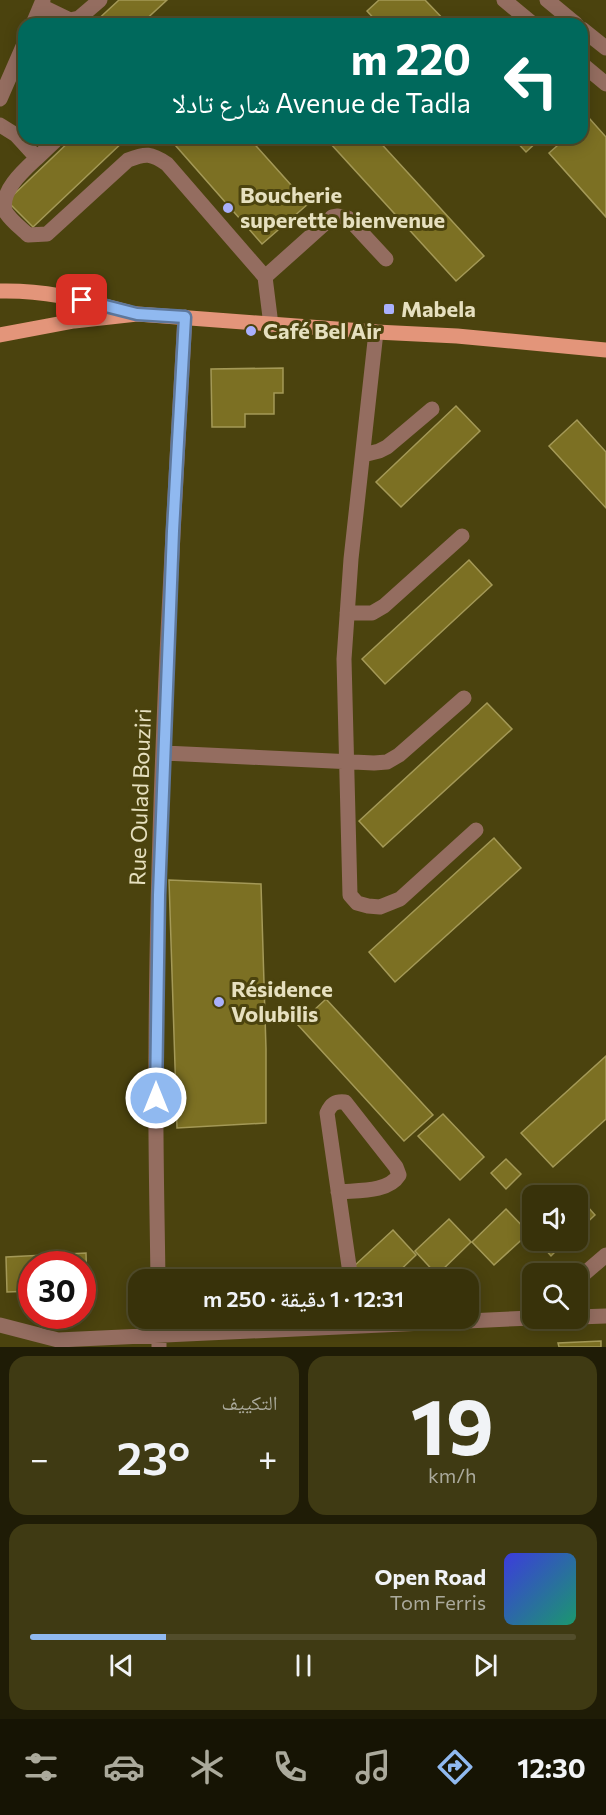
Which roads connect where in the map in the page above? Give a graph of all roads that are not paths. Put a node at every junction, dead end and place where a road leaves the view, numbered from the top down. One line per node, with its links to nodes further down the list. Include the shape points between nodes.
1 (100, 0): 7 (street)
2 (504, 0): 8 (street)
3 (547, 0): 9 (street)
4 (42, 3): 5 (street); 6 (street)
5 (36, 18)
6 (67, 18)
7 (79, 18)
8 (526, 18)
9 (569, 18)
10 (588, 33): 11 (street)
11 (606, 48)
12 (18, 58): 15 (street)
13 (588, 69): 14 (street)
14 (606, 84)
15 (0, 99)
16 (0, 125): 17 (street)
17 (18, 137)
18 (24, 144): 20 (street)
19 (52, 144): 20 (street)
20 (37, 158): 22 (street, via 9,184 3,195 5,211 28,235 47,234 128,159 154,155 167,164)
21 (386, 259): 22 (street, via 348,218 338,216 332,217)
22 (265, 277): 26 (street)
23 (0, 291): 24 (main road, via 47,292)
24 (137, 314): 25 (main road); 28 (main road)
25 (185, 317): 26 (main road); 35 (street, Rue Oulad Bouziri)
26 (271, 325): 27 (main road)
27 (376, 332): 29 (main road); 31 (street)
28 (0, 335)
29 (606, 350)
30 (432, 409): 31 (street, via 387,447)
31 (363, 455): 33 (street)
32 (462, 536): 33 (street, via 384,606 372,613)
33 (347, 613): 36 (street)
34 (464, 698): 36 (street, via 387,762)
35 (164, 753): 36 (street); 40 (street, Rue Oulad Bouziri, via 156,1053)
36 (346, 762): 37 (street, via 348,887 353,899 368,906 400,899)
37 (476, 830)
38 (338, 1192): 38 (street, via 327,1113 338,1101 345,1102 399,1175 386,1186); 41 (street)
39 (606, 1255): 42 (street)
40 (158, 1269)
41 (349, 1269)
42 (588, 1270)
43 (606, 1316): 45 (street)
44 (522, 1317): 46 (street)
45 (588, 1317)
46 (479, 1319)
47 (0, 1325): 49 (street, via 58,1340)
48 (291, 1329): 49 (street)
49 (159, 1341)

